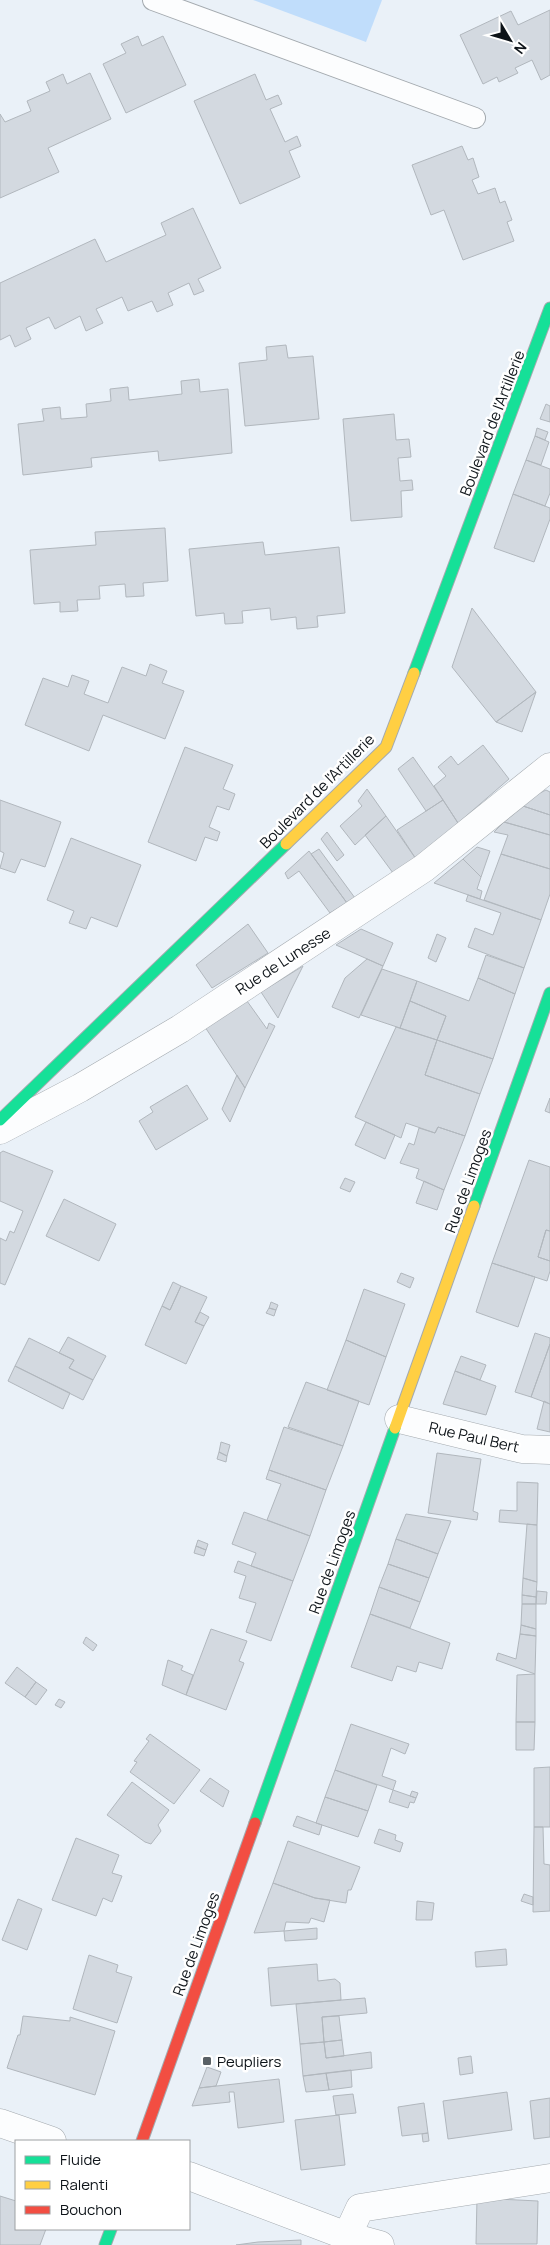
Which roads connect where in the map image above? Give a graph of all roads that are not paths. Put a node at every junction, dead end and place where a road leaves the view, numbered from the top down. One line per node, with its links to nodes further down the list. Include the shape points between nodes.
1 (153, 0): 2 (lane)
2 (475, 118)
3 (550, 308): 6 (main road, Boulevard de l'Artillerie, via 386,747)
4 (550, 767): 7 (street, Rue de Lunesse, via 424,868 180,1028 80,1088)
5 (550, 993): 8 (main road, Rue de Limoges)
6 (0, 1120)
7 (0, 1130)
8 (398, 1419): 9 (street, Rue Paul Bert, via 522,1449); 12 (main road, Rue de Limoges)
9 (550, 1450)
10 (0, 2123): 11 (street)
11 (49, 2140)
12 (142, 2140)
13 (190, 2176): 16 (street)
14 (550, 2178): 16 (street, via 360,2208)
15 (111, 2230): 17 (main road)
16 (347, 2236): 18 (street)
17 (105, 2245)
18 (380, 2245)

